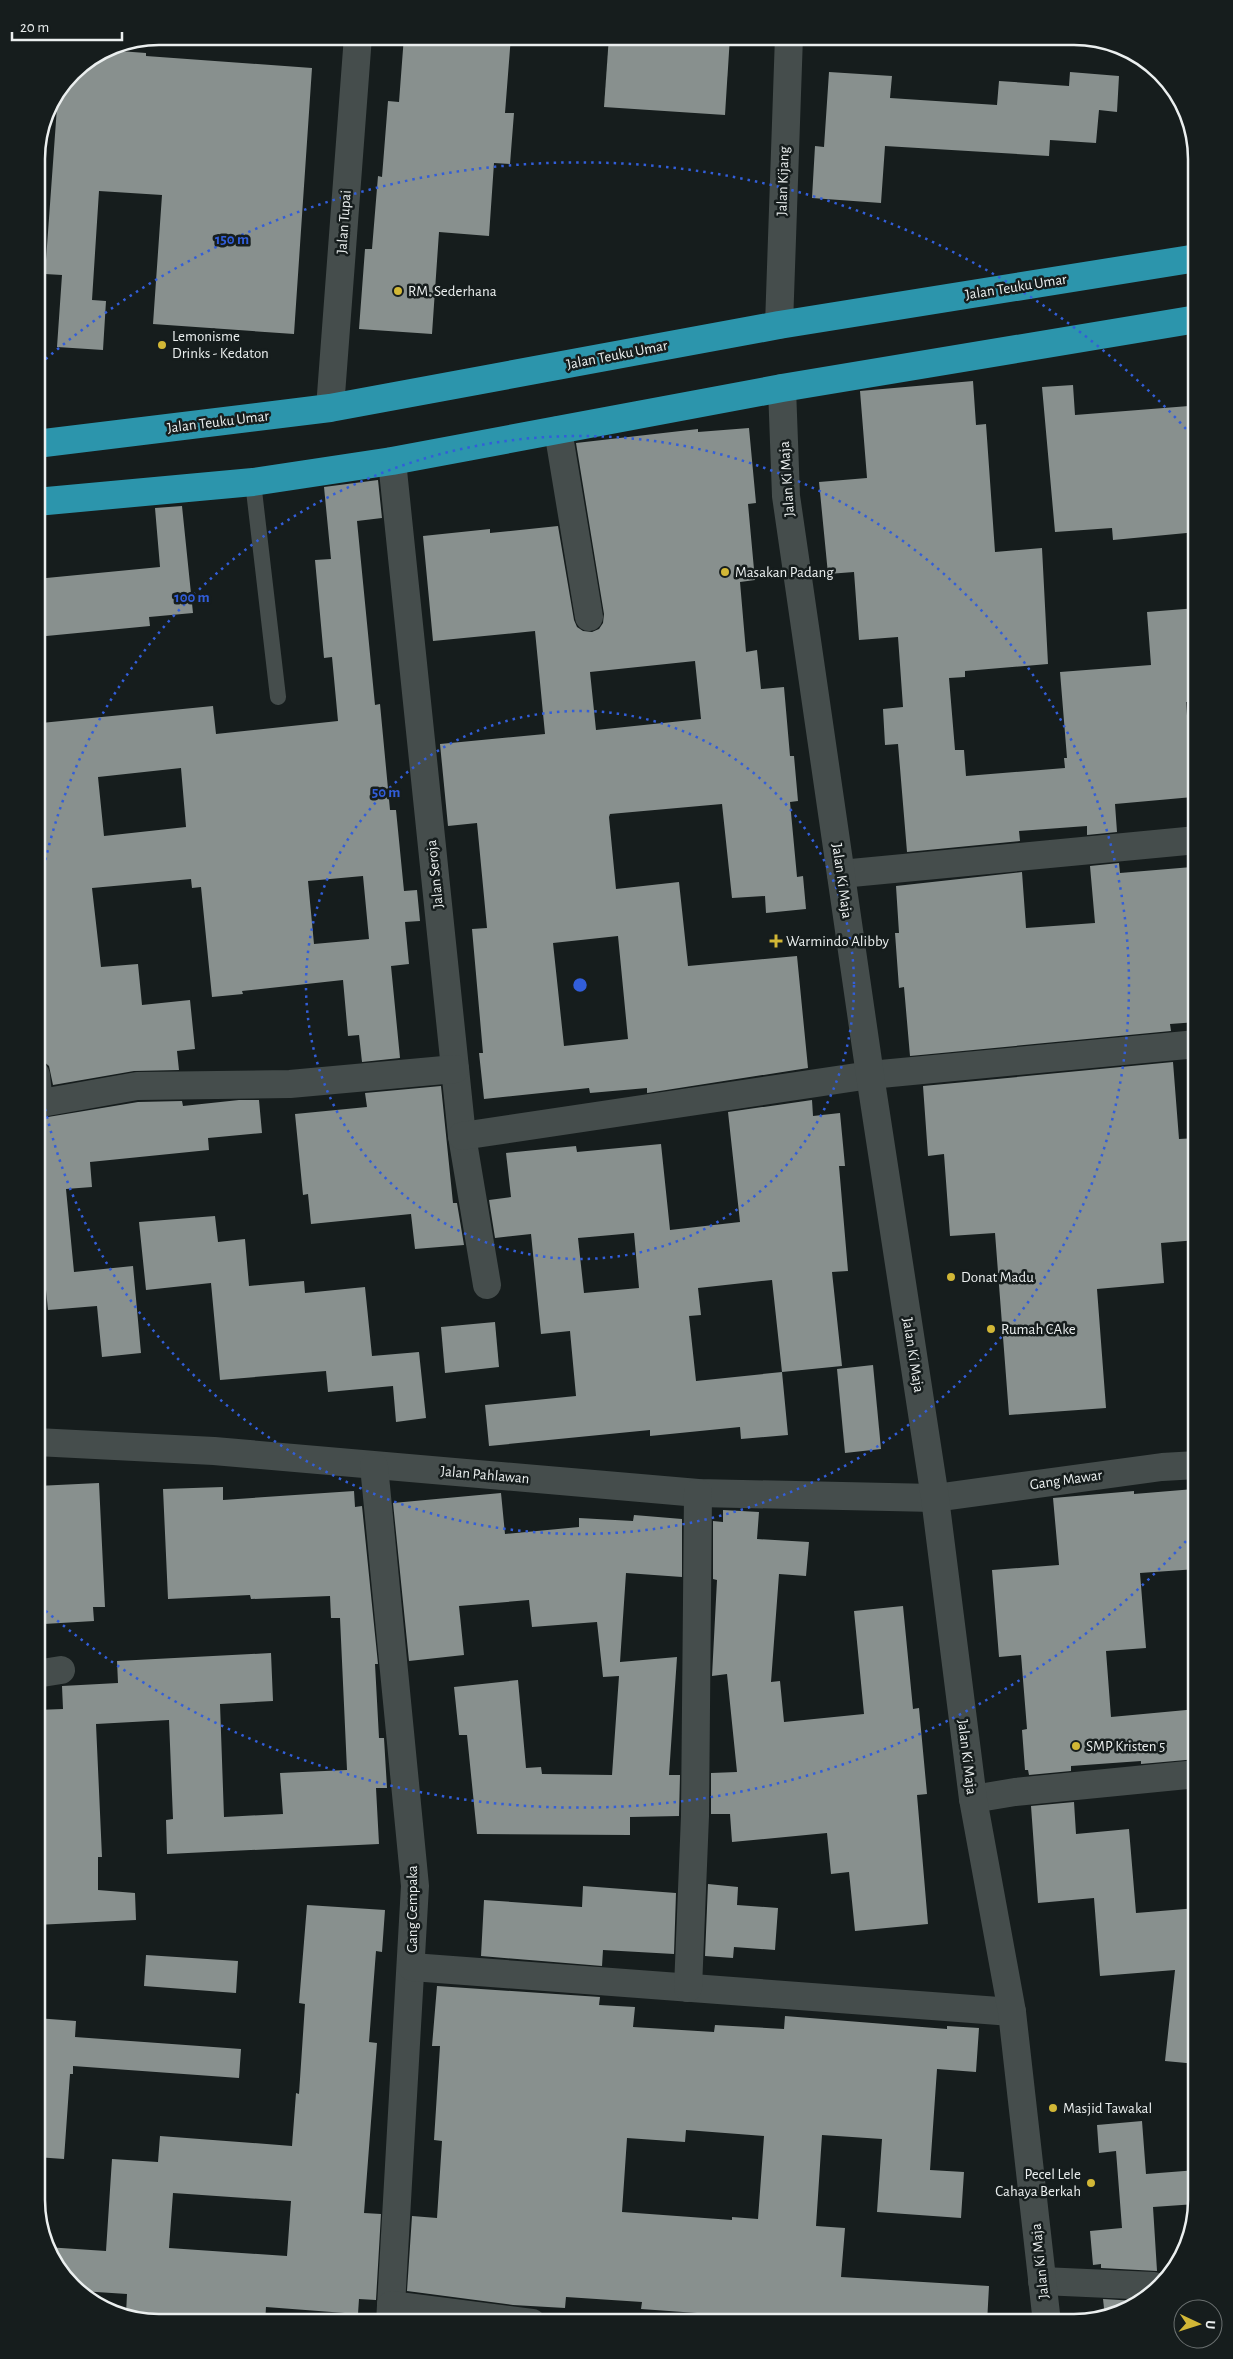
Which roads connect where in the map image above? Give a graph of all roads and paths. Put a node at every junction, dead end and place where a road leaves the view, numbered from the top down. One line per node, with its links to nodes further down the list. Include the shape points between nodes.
1 (357, 45): 7 (street, Jalan Tupai)
2 (789, 45): 5 (street, Jalan Kijang)
3 (1188, 259): 5 (highway, Jalan Teuku Umar)
4 (1188, 320): 6 (highway)
5 (779, 325): 7 (highway, Jalan Teuku Umar)
6 (782, 388): 8 (highway); 16 (street, Jalan Ki Maja, via 786,496)
7 (330, 408): 9 (highway, Jalan Teuku Umar)
8 (558, 430): 10 (highway); 13 (street)
9 (45, 443)
10 (392, 461): 11 (highway); 18 (street, Jalan Seroja)
11 (253, 482): 12 (highway); 14 (lane)
12 (45, 501)
13 (590, 617)
14 (278, 697)
15 (1188, 841): 16 (street)
16 (841, 874): 19 (street, Jalan Ki Maja)
17 (1188, 1045): 19 (street)
18 (455, 1069): 20 (street, via 290,1084 137,1086); 21 (street, Jalan Seroja)
19 (870, 1075): 21 (street); 27 (street, Jalan Ki Maja)
20 (45, 1103)
21 (462, 1136): 22 (street, Jalan Seroja)
22 (487, 1285)
23 (45, 1442): 24 (street, Jalan Pahlawan, via 214,1451)
24 (374, 1466): 26 (street, Jalan Pahlawan); 30 (street, Gang Cempaka, via 415,1886)
25 (1188, 1466): 27 (street, Gang Mawar)
26 (698, 1493): 27 (street, Jalan Pahlawan); 31 (street, via 695,1816)
27 (935, 1498): 29 (street, Jalan Ki Maja)
28 (1188, 1775): 29 (street)
29 (973, 1799): 32 (street, Jalan Ki Maja)
30 (412, 1967): 31 (street); 35 (street, Gang Cempaka)
31 (688, 1988): 32 (street)
32 (1012, 2012): 33 (street, Jalan Ki Maja)
33 (1042, 2281): 34 (street); 36 (street, Jalan Ki Maja)
34 (1149, 2286)
35 (391, 2314)
36 (1046, 2314)

